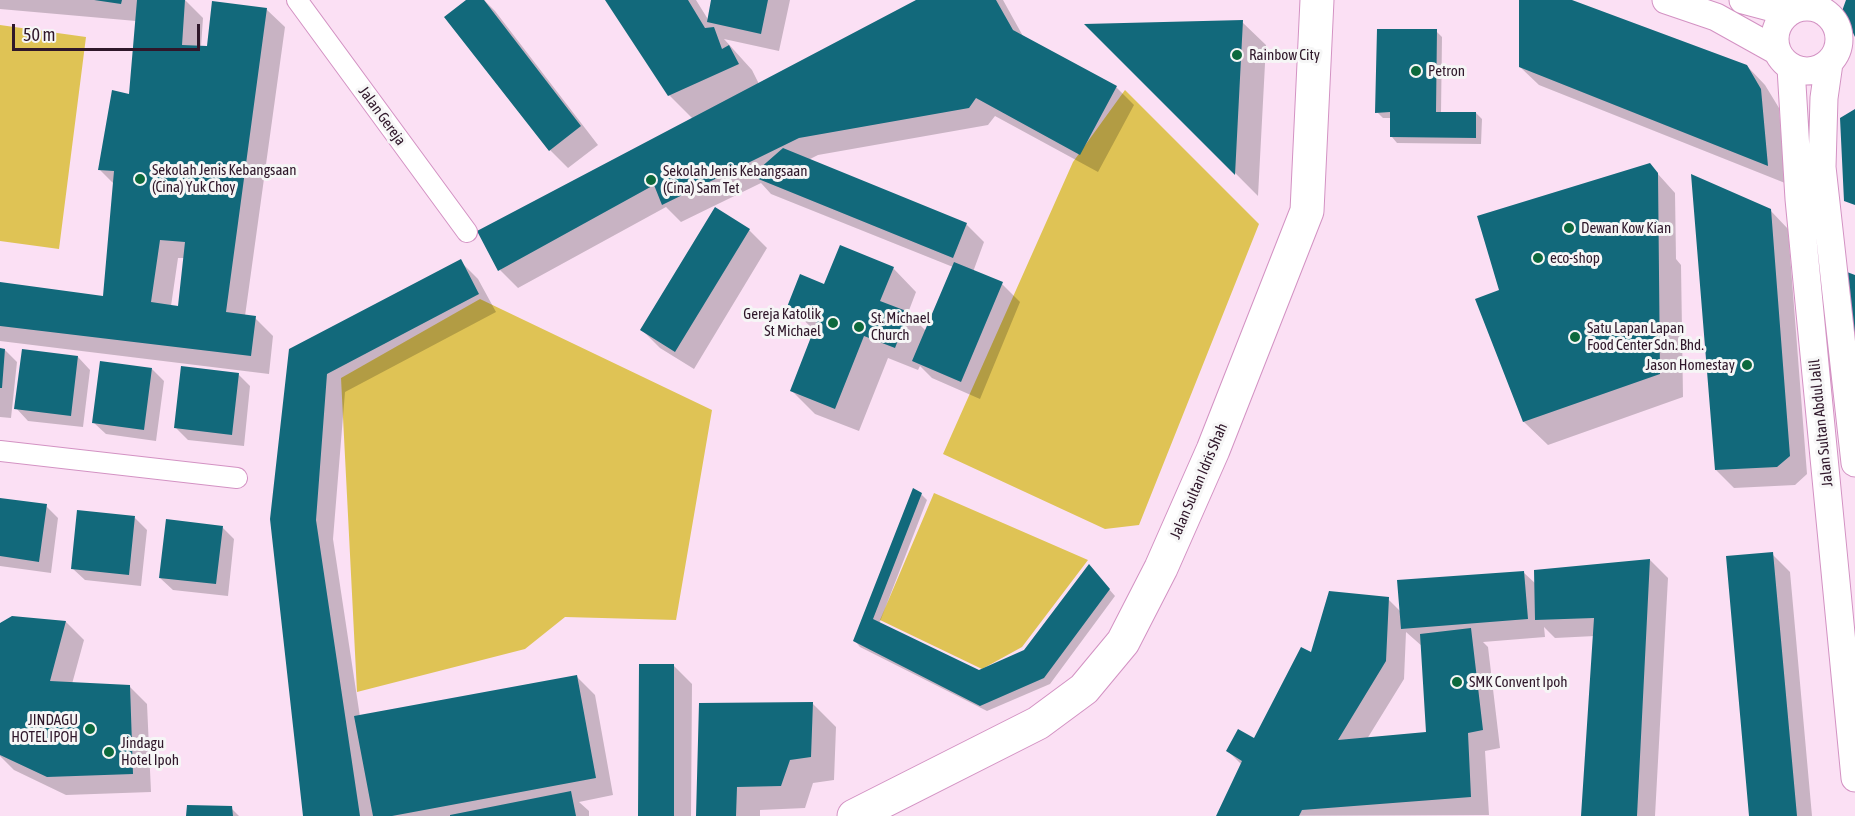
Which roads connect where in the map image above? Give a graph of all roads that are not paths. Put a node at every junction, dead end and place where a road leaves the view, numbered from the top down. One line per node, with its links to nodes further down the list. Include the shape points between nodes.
1 (297, 0): 8 (street, Jalan Gereja)
2 (1317, 0): 13 (highway, Jalan Sultan Idris Shah, via 1307,211 1213,450 1123,642 1084,689 1038,723)
3 (1666, 0): 6 (street, via 1716,17)
4 (1743, 0): 5 (street)
5 (1810, 6): 6 (street, via 1776,30); 7 (street, via 1837,28)
6 (1784, 59): 7 (street, via 1811,72); 12 (street, Jalan Sultan Abdul Jalil)
7 (1840, 60): 10 (street, Jalan Sultan Abdul Jalil, via 1824,98 1822,167)
8 (467, 232)
9 (0, 451): 11 (street)
10 (1855, 463)
11 (237, 478)
12 (1855, 778)
13 (854, 816)

